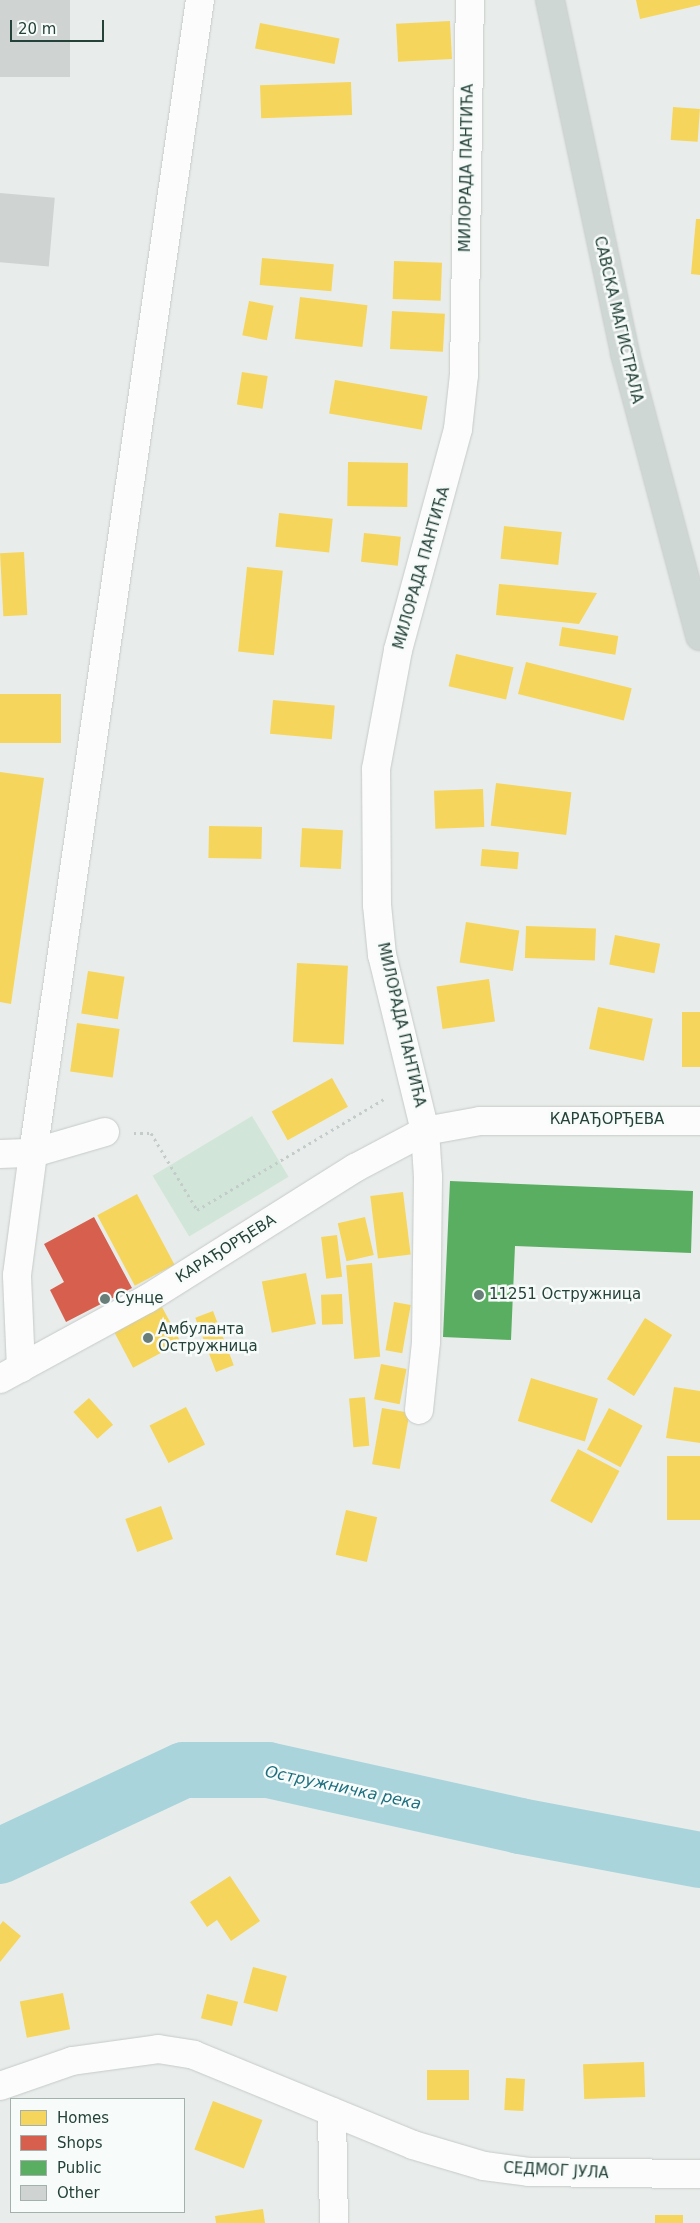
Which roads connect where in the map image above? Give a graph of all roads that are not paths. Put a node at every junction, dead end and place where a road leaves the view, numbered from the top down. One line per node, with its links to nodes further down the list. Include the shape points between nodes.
1 (200, 0): 8 (street)
2 (470, 0): 6 (street, МИЛОРАДА ПАНТИЋА, via 464,375 459,420 448,475 398,650 376,769 377,905 382,955)
3 (550, 0): 4 (main road, САВСКА МАГИСТРАЛА, via 625,354)
4 (700, 636)
5 (700, 1120): 6 (street, КАРАЂОРЂЕВА, via 480,1121)
6 (425, 1131): 10 (street, КАРАЂОРЂЕВА, via 355,1168 148,1299); 11 (street, via 426,1332)
7 (105, 1132): 8 (street)
8 (33, 1153): 9 (street); 10 (street, via 17,1275)
9 (0, 1154)
10 (10, 1374)
11 (419, 1410)
12 (0, 2086): 13 (street, СЕДМОГ ЈУЛА, via 72,2061 158,2049 194,2055)
13 (332, 2112): 14 (street, СЕДМОГ ЈУЛА, via 413,2145 484,2166 529,2172); 15 (street)
14 (700, 2174)
15 (334, 2223)

